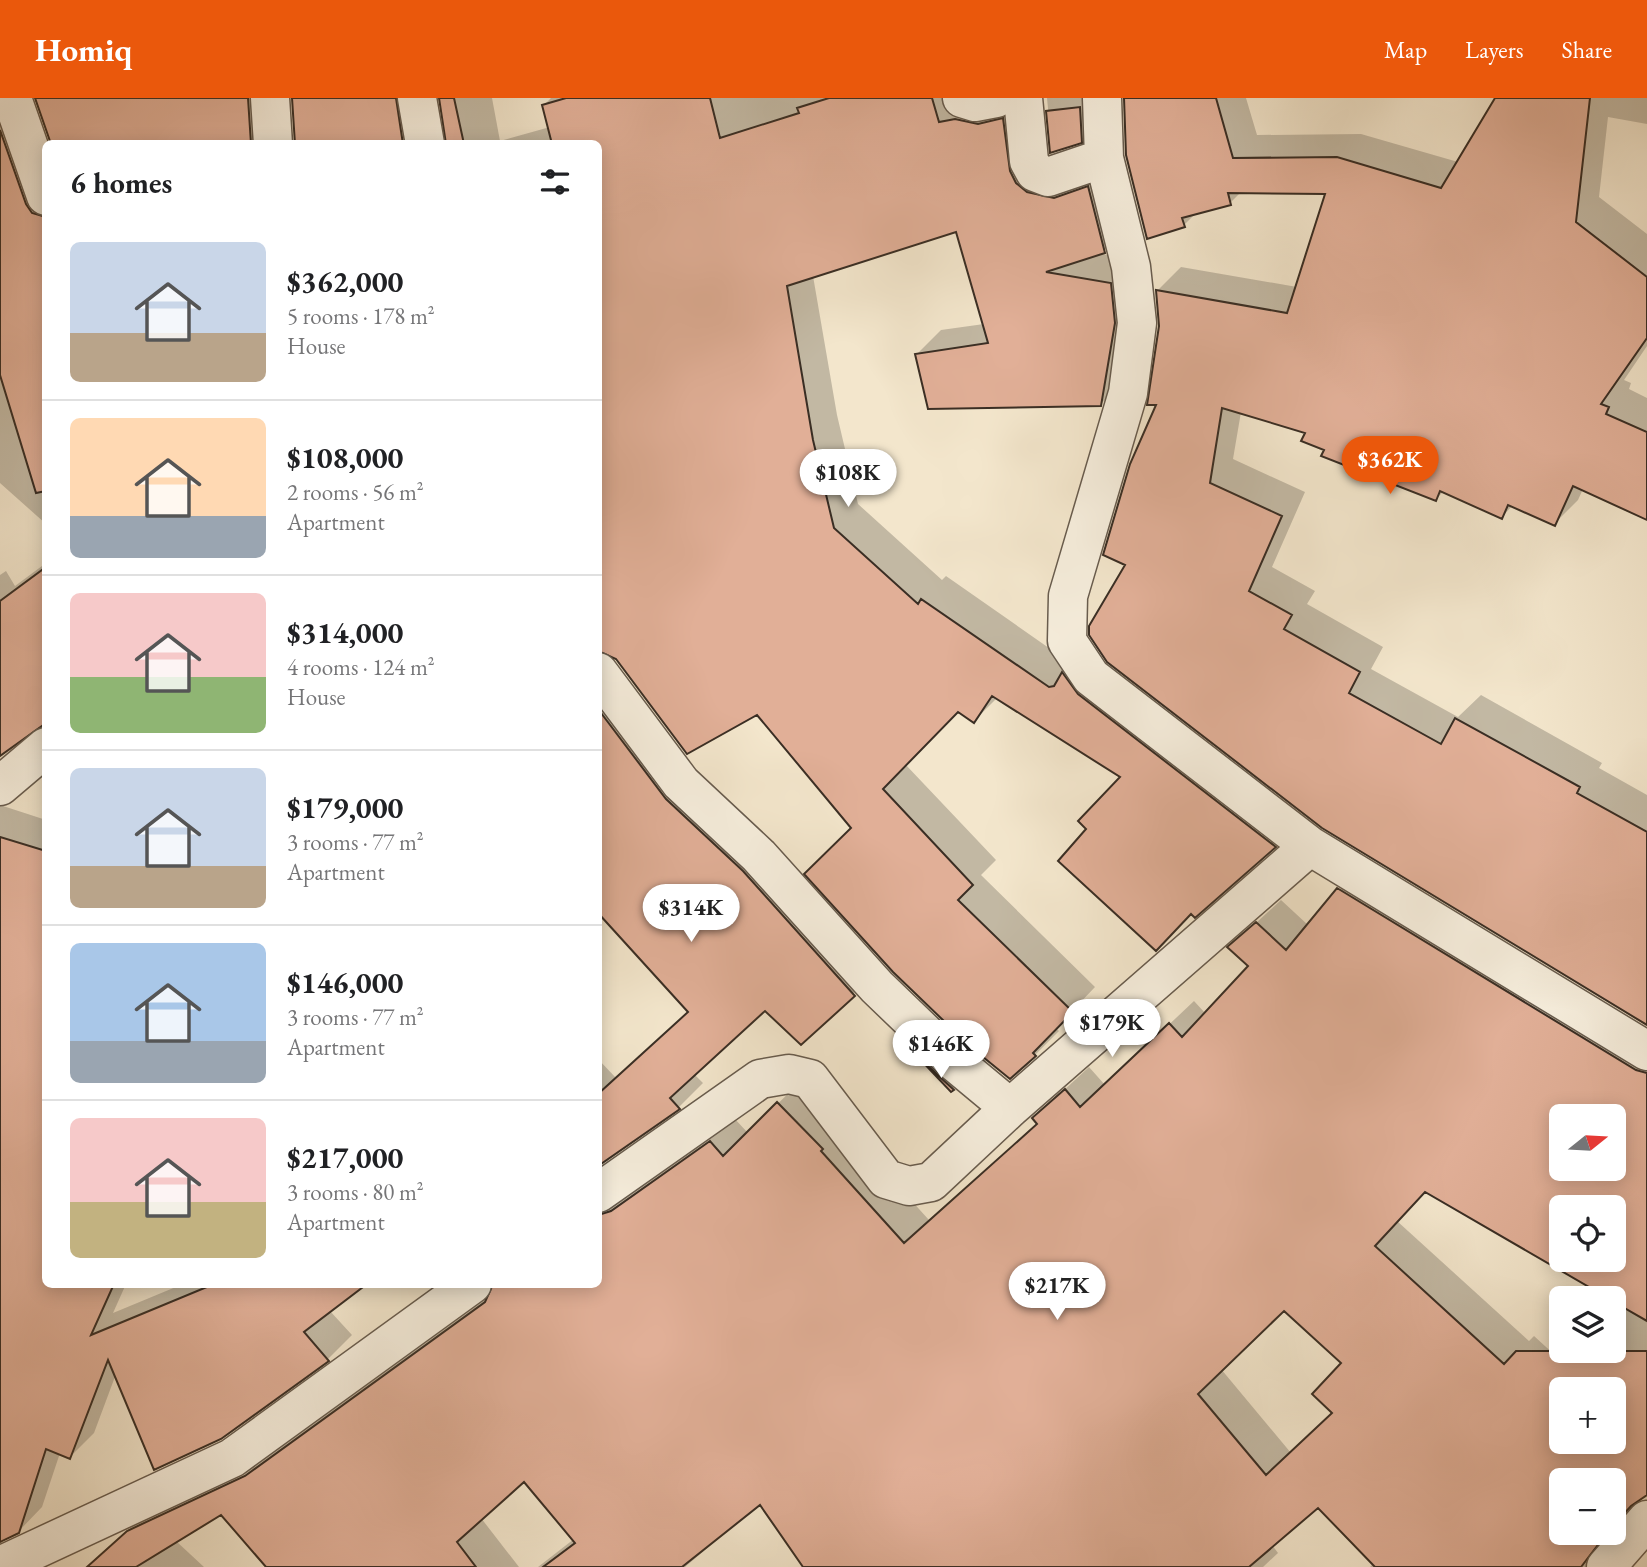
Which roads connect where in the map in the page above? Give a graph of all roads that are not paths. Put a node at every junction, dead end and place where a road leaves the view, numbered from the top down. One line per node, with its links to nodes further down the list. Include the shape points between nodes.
1 (12, 98): 11 (street)
2 (270, 98): 8 (street)
3 (417, 98): 9 (street)
4 (962, 98): 5 (street, via 975,102)
5 (996, 98)
6 (1023, 98): 10 (street, via 1029,161 1035,172 1048,177)
7 (1102, 98): 10 (street)
8 (273, 140)
9 (424, 140)
10 (1104, 158): 15 (street, via 1131,267 1137,323 1128,393 1068,596 1067,641 1091,677)
11 (42, 184)
12 (602, 677): 17 (street, via 681,783 759,856 877,987)
13 (42, 750): 14 (street)
14 (0, 786)
15 (1310, 846): 16 (street); 17 (street)
16 (1647, 1051)
17 (1010, 1108): 18 (street, via 932,1182 909,1186 886,1179 810,1079 789,1073 760,1079)
18 (602, 1190)
19 (466, 1288): 21 (street, via 232,1458)
20 (1647, 1520): 22 (street)
21 (0, 1566)
22 (1606, 1567)

